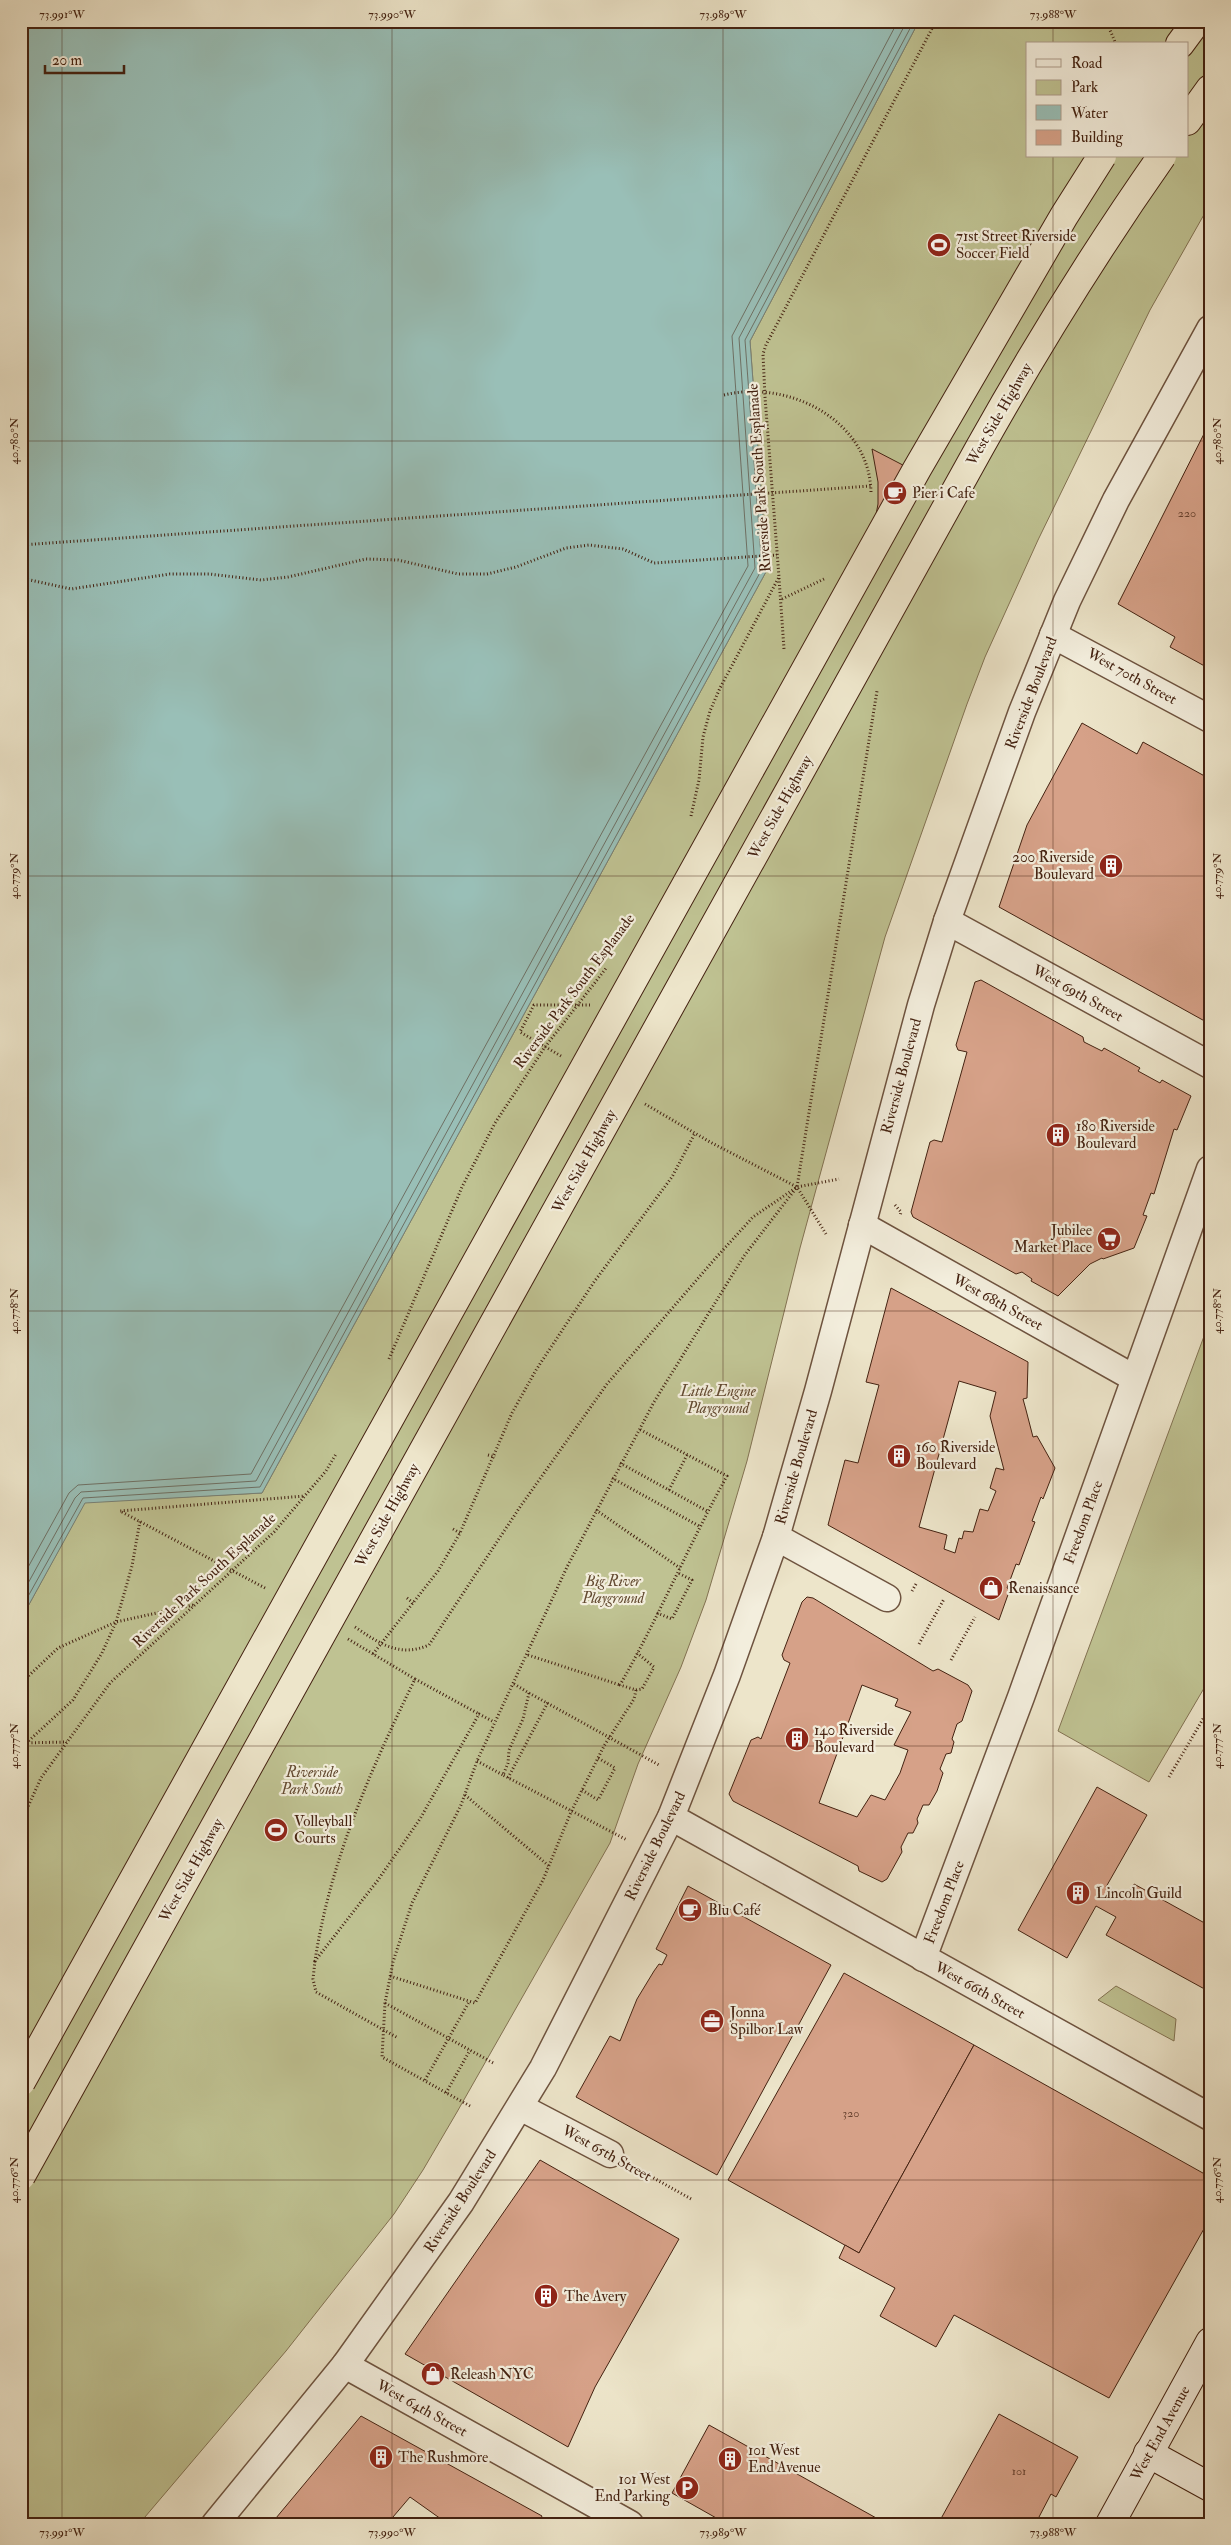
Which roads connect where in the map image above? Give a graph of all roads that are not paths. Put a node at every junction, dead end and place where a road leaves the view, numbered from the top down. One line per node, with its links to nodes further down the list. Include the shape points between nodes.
1 (1198, 21): 2 (highway)
2 (1182, 42)
3 (1210, 89): 4 (highway)
4 (1188, 120)
5 (1101, 158): 19 (highway, bridge, via 916,469)
6 (1161, 158): 23 (highway, West Side Highway, bridge, via 1067,301 984,439)
7 (1208, 338): 8 (street, Riverside Boulevard, via 1141,451)
8 (1053, 635): 9 (street, West 70th Street); 10 (street, Riverside Boulevard)
9 (1210, 718)
10 (947, 921): 11 (street, West 69th Street); 13 (street, Riverside Boulevard, via 920,1005)
11 (1210, 1065)
12 (1210, 1169): 14 (street, Freedom Place)
13 (862, 1226): 14 (street, West 68th Street); 15 (street, Riverside Boulevard)
14 (1134, 1378): 18 (street, Freedom Place, via 1021,1697)
15 (776, 1537): 16 (street); 17 (street, Riverside Boulevard, via 728,1675)
16 (888, 1598)
17 (671, 1817): 18 (street, West 66th Street); 20 (street, Riverside Boulevard, via 572,2015)
18 (923, 1958): 21 (street, West 66th Street)
19 (21, 2082)
20 (520, 2106): 22 (street, West 65th Street); 25 (street, Riverside Boulevard, via 433,2244)
21 (1210, 2117)
22 (610, 2154)
23 (21, 2176)
24 (1210, 2342): 26 (main road, West End Avenue)
25 (345, 2365): 28 (street, Riverside Boulevard); 29 (street, West 64th Street)
26 (1148, 2453): 27 (main road); 30 (main road, West End Avenue)
27 (1210, 2486)
28 (214, 2524)
29 (630, 2524)
30 (1110, 2524)

